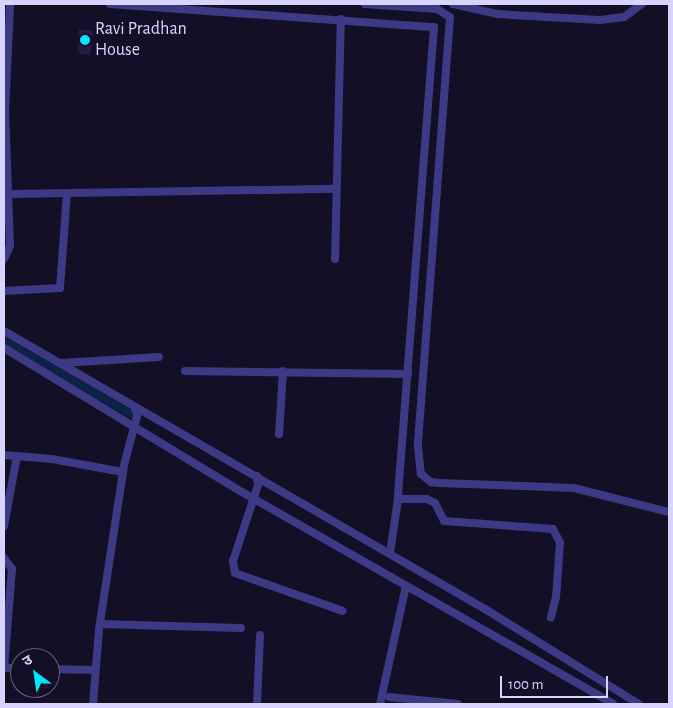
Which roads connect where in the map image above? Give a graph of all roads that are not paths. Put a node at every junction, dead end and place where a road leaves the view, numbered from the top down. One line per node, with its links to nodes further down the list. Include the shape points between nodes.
1 (10, 4): 7 (street)
2 (110, 4): 6 (street)
3 (365, 4): 32 (street, via 437,9 450,17 418,447 421,474 439,484 574,488)
4 (453, 4): 5 (street, via 497,14 600,20 624,17)
5 (642, 4)
6 (341, 19): 9 (street); 21 (street, via 428,24 435,31)
7 (5, 139): 8 (street)
8 (6, 176): 11 (street)
9 (336, 190): 10 (street); 13 (street)
10 (67, 193): 11 (street); 14 (street, via 60,288)
11 (9, 194): 12 (street, via 10,246)
12 (4, 259)
13 (335, 259)
14 (4, 291)
15 (4, 331): 18 (street)
16 (4, 348): 23 (street)
17 (159, 357): 18 (street, via 64,364)
18 (57, 361): 22 (street)
19 (185, 371): 20 (street)
20 (283, 371): 21 (street); 24 (street)
21 (408, 374): 31 (street)
22 (135, 406): 23 (street); 28 (street)
23 (134, 421): 27 (street); 30 (street)
24 (279, 434)
25 (4, 455): 26 (street)
26 (17, 456): 27 (street); 29 (street)
27 (123, 472): 39 (street)
28 (256, 476): 30 (street, via 258,485); 34 (street, via 334,524)
29 (7, 489): 33 (street)
30 (253, 496): 36 (street); 37 (street, via 233,561 235,573)
31 (398, 498): 34 (street); 38 (street, via 427,499 435,503 444,521 552,529 560,543 556,597)
32 (669, 512)
33 (4, 526)
34 (390, 553): 42 (street)
35 (4, 558): 44 (street, via 12,569)
36 (406, 586): 43 (street); 50 (street)
37 (343, 611)
38 (551, 617)
39 (100, 624): 40 (street); 46 (street)
40 (241, 628)
41 (260, 635): 49 (street)
42 (542, 646): 43 (street); 53 (street)
43 (535, 659): 52 (street)
44 (4, 668)
45 (60, 669): 46 (street)
46 (94, 670): 48 (street)
47 (389, 697): 51 (street)
48 (93, 704)
49 (257, 704)
50 (380, 704)
51 (458, 704)
52 (613, 704)
53 (639, 704)

